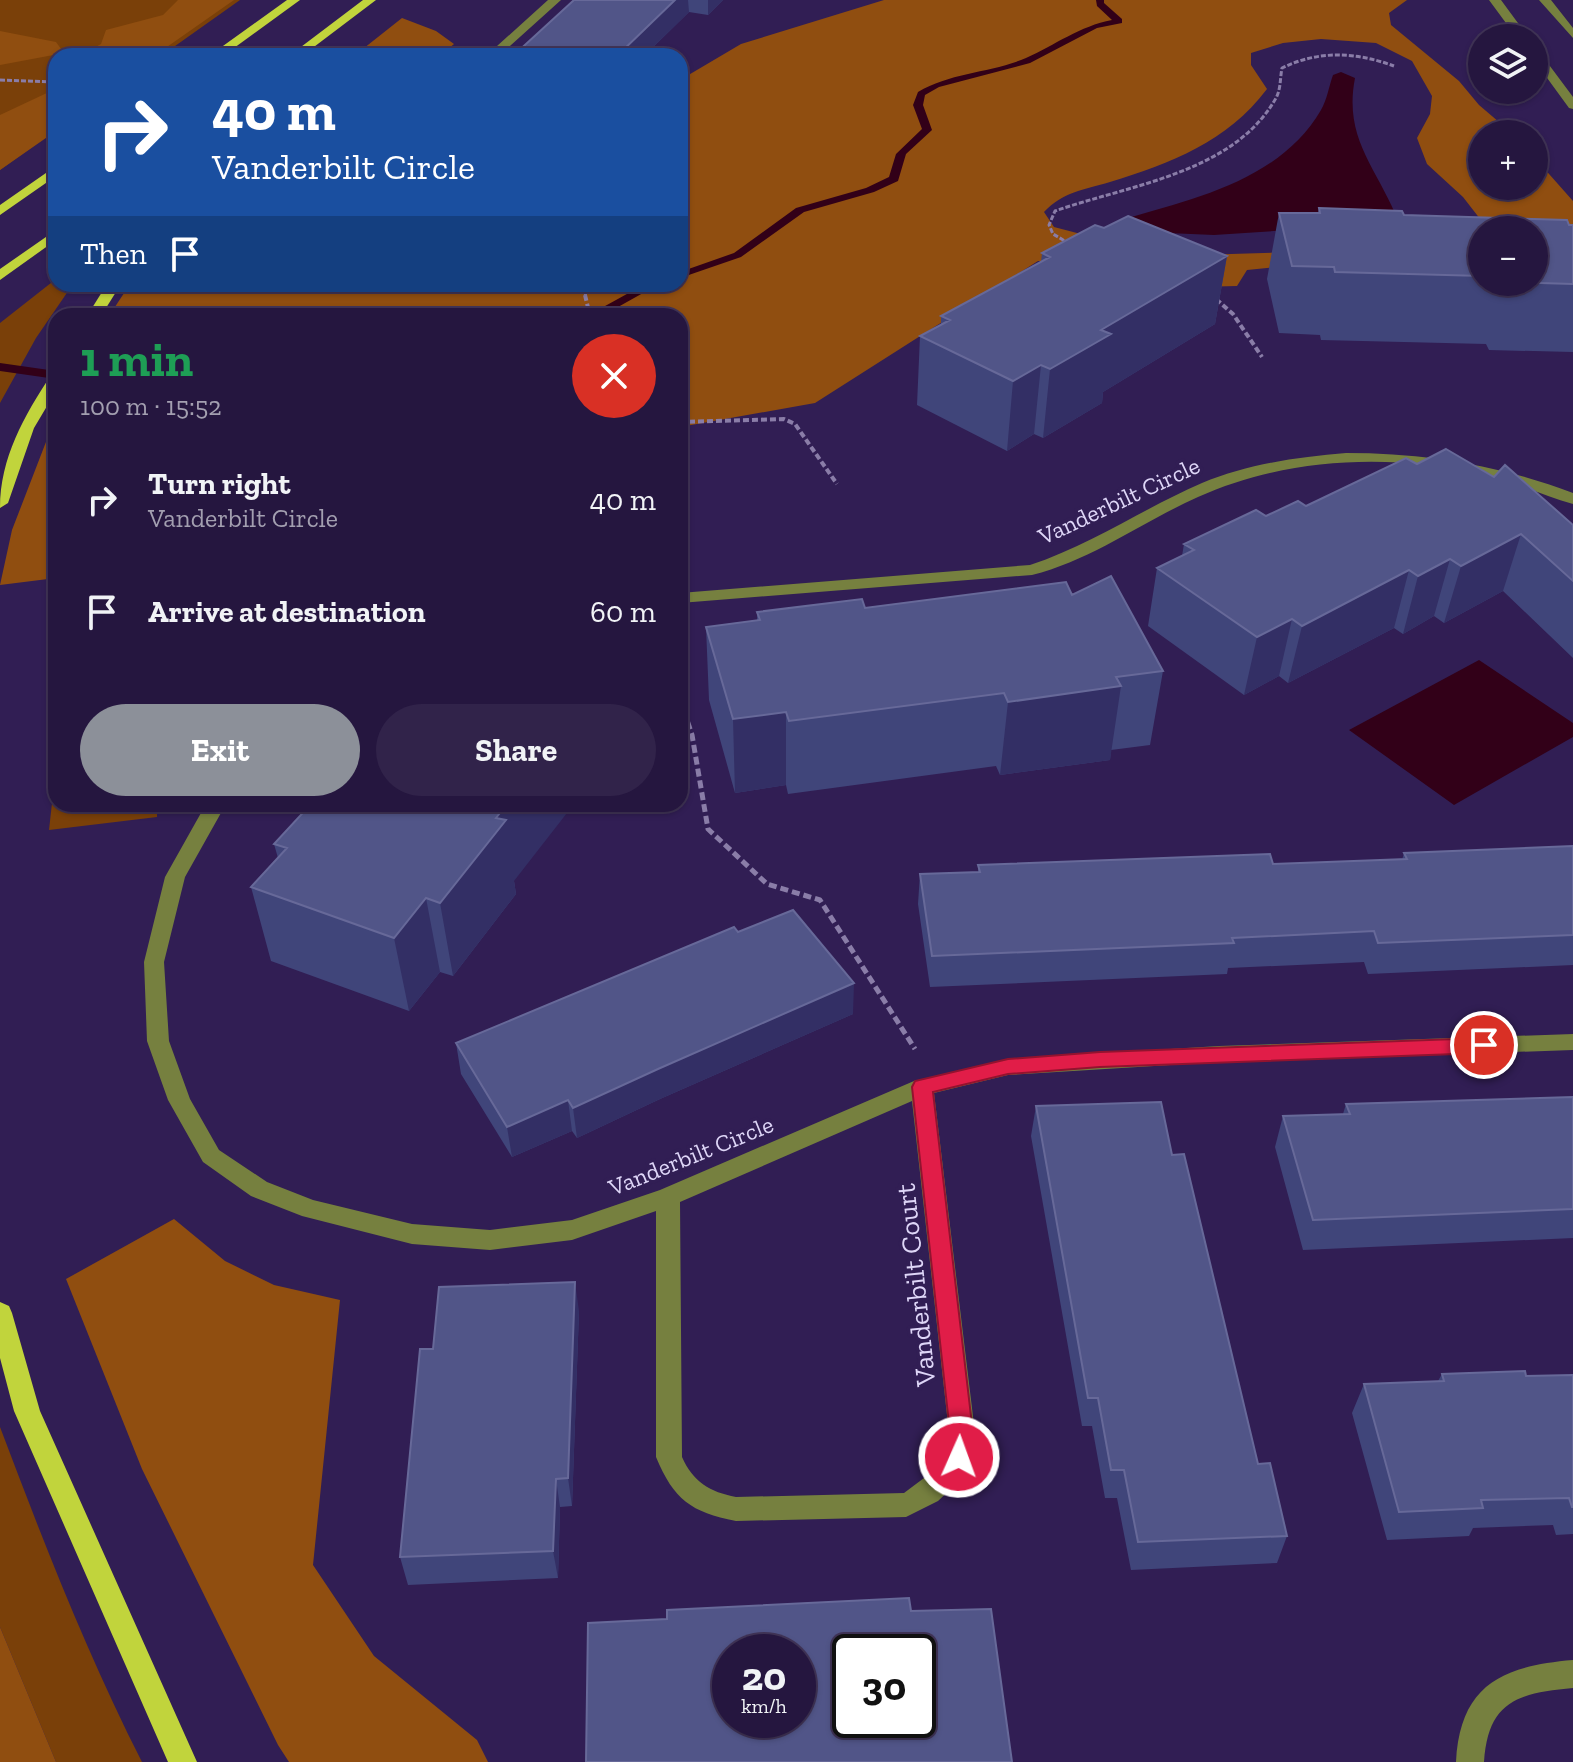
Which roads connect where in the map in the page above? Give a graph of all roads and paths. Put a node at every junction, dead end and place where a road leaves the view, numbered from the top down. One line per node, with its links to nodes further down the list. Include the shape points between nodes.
1 (294, 0): 9 (main road)
2 (370, 0): 7 (main road)
3 (555, 0): 12 (street)
4 (1495, 0): 6 (street)
5 (1545, 0): 8 (street)
6 (1513, 24)
7 (330, 30): 10 (main road); 11 (main road)
8 (1573, 35)
9 (226, 48)
10 (306, 48)
11 (313, 48)
12 (501, 48)
13 (1394, 66): 21 (path, via 1364,56 1299,58 1282,68 1279,94 1237,139 1145,185 1092,196 1055,211 1049,225 1053,234)
14 (1548, 71): 17 (street)
15 (0, 80): 16 (path)
16 (48, 82)
17 (1573, 105)
18 (48, 176): 19 (main road)
19 (0, 211)
20 (48, 240): 22 (main road)
21 (1076, 246)
22 (0, 276)
23 (1213, 296): 24 (path, via 1233,314)
24 (1262, 357)
25 (48, 392): 29 (main road, via 26,428)
26 (688, 422): 27 (path, via 784,419 795,424)
27 (837, 484)
28 (1573, 499): 30 (street, Vanderbilt Circle, via 1481,468 1411,457 1314,462 1249,472 1211,485 1066,560 1032,570)
29 (0, 503)
30 (688, 597)
31 (688, 723): 34 (path, via 708,829 767,884 820,900)
32 (212, 812): 35 (street, Vanderbilt Circle, via 175,877 154,962 158,1041 179,1100 211,1156 259,1189 297,1204 412,1234 490,1240 572,1230)
33 (1573, 1042): 34 (street, Vanderbilt Circle, via 1100,1059 1008,1067)
34 (929, 1085): 35 (street, Vanderbilt Circle); 35 (street, Vanderbilt Court, via 962,1433 959,1457 948,1478 906,1505 736,1509 709,1505 689,1494 669,1457)
35 (668, 1197)
36 (0, 1313): 38 (main road, via 27,1411)
37 (1573, 1674): 39 (street, via 1544,1675 1505,1687 1479,1708)
38 (183, 1762)
39 (1470, 1762)

